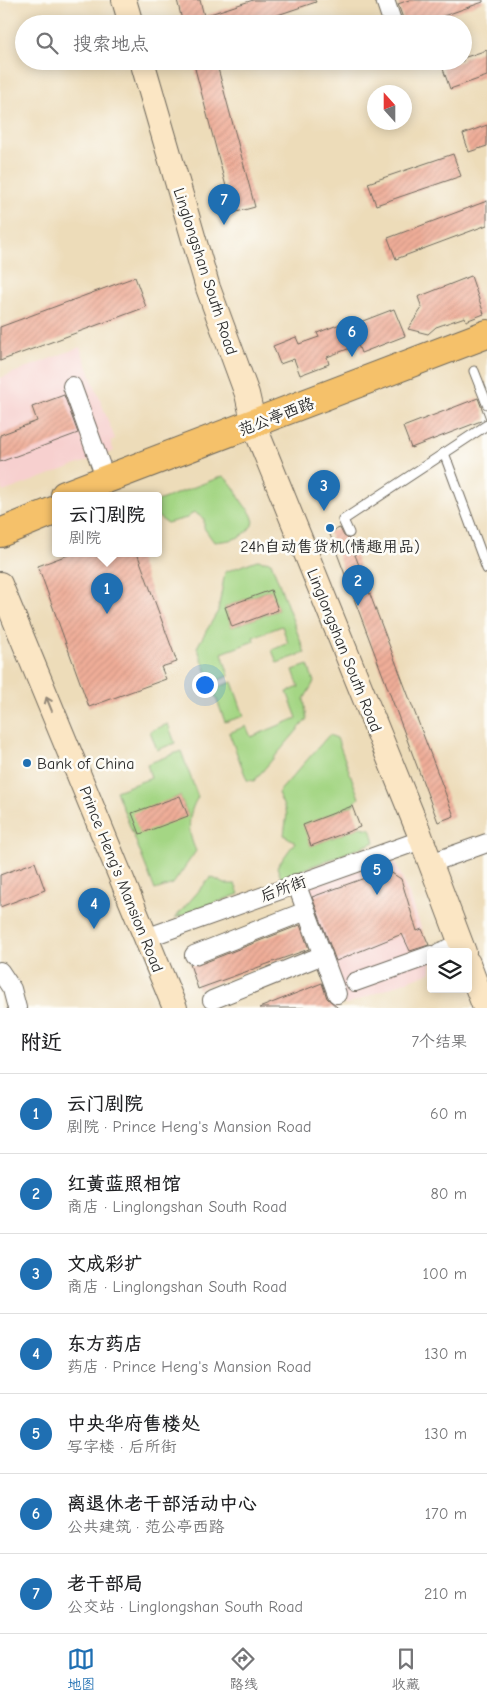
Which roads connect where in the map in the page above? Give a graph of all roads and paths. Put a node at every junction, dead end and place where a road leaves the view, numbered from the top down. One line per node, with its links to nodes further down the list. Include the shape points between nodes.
1 (124, 0): 3 (street)
2 (385, 0): 4 (street)
3 (128, 15)
4 (389, 15)
5 (145, 70): 12 (street, Linglongshan South Road, via 208,288 247,394)
6 (487, 334): 12 (main road, 范公亭西路)
7 (487, 344): 12 (main road, 范公亭西路)
8 (474, 371): 10 (lane)
9 (72, 386): 14 (street)
10 (487, 404)
11 (487, 425): 13 (lane)
12 (256, 428): 14 (main road, 范公亭西路); 24 (street, Linglongshan South Road)
13 (444, 453): 20 (lane, via 344,520); 21 (lane)
14 (100, 488): 15 (main road, 范公亭西路)
15 (80, 492)
16 (52, 501): 18 (main road)
17 (52, 512): 19 (main road)
18 (0, 521)
19 (0, 533)
20 (349, 533)
21 (487, 569)
22 (0, 584): 29 (street, Prince Heng's Mansion Road, one-way to 22)
23 (0, 626): 40 (street, Prince Heng's Mansion Road)
24 (421, 840): 26 (street, Linglongshan South Road); 27 (street, 后所街)
25 (487, 843): 26 (street)
26 (431, 864): 30 (street, Linglongshan South Road)
27 (296, 883): 28 (street); 29 (street, 后所街)
28 (306, 911): 31 (street); 32 (street)
29 (146, 938): 41 (street, Prince Heng's Mansion Road)
30 (456, 948)
31 (194, 955)
32 (323, 955): 37 (street); 38 (street)
33 (427, 956): 35 (street)
34 (0, 970): 39 (street, via 12,989)
35 (355, 982)
36 (472, 982): 42 (street, Linglongshan South Road)
37 (337, 994)
38 (212, 1000)
39 (17, 1008)
40 (157, 1008)
41 (175, 1008)
42 (485, 1008)

